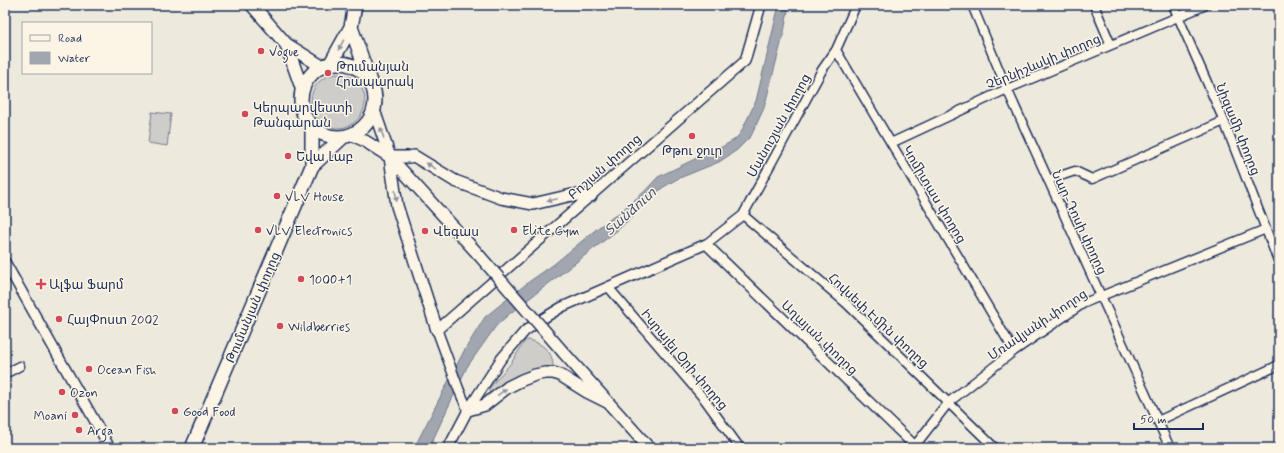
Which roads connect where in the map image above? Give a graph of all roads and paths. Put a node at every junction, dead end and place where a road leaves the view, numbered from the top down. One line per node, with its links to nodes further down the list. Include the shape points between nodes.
1 (252, 5): 11 (main road)
2 (355, 5): 10 (highway)
3 (761, 5): 26 (street, Բոշյան փողոց, via 744,61)
4 (856, 5): 13 (street, Մանուշյան փողոց)
5 (972, 5): 17 (street, Նար-Դոսի փողոց)
6 (1094, 5): 12 (street)
7 (1173, 5): 9 (street, Նիզամի փողոց)
8 (1206, 5): 9 (street, Չերնիշևսկի փողոց)
9 (1178, 17): 12 (street, Չերնիշևսկի փողոց); 19 (street, Նիզամի փողոց)
10 (351, 26): 14 (highway, one-way to 14); 15 (highway)
11 (286, 44): 14 (main road); 16 (main road)
12 (1111, 45): 17 (street, Չերնիշևսկի փողոց)
13 (836, 50): 22 (street, Կոմիտաս փողոց); 27 (street, Մանուշյան փողոց, via 822,70)
14 (326, 65): 15 (highway, via 342,63 353,66); 16 (highway, via 312,72)
15 (369, 80): 18 (highway, via 374,90)
16 (302, 89): 20 (highway, via 301,110)
17 (1007, 89): 22 (street, Չերնիշևսկի փողոց); 25 (street, Նար-Դոսի փողոց)
18 (374, 110): 21 (highway, via 360,130); 23 (main road, one-way to 18)
19 (1224, 121): 25 (street, via 1092,179 1075,171); 28 (street, Նիզամի փողոց)
20 (312, 128): 21 (highway, via 326,136); 24 (highway)
21 (347, 136): 23 (main road, via 365,141); 24 (highway)
22 (891, 143): 35 (street, Կոմիտաս փողոց)
23 (390, 157): 26 (main road, one-way to 23, via 572,195 533,204 501,198 455,181 414,156); 34 (main road, one-way to 34, via 397,206); 39 (main road, bridge)
24 (312, 166): 45 (highway, Թումանյան փողոց)
25 (1048, 180): 33 (street, Նար-Դոսի փողոց)
26 (591, 196): 34 (street, Բոշյան փողոց)
27 (743, 215): 29 (street, Մանուշյան փողոց); 40 (street, Հովսեփ Էմին փողոց, via 846,303)
28 (1266, 229): 31 (street, Նիզամի փողոց); 33 (street, Մռավյանի փողոց)
29 (706, 244): 32 (street); 43 (street, Աղայան փողոց)
30 (5, 262): 44 (street)
31 (1279, 263)
32 (609, 288): 41 (street, via 562,307 525,331 501,359); 48 (street, Իսրայել Օրի փողոց, via 705,400)
33 (1101, 297): 35 (street, Մռավյանի փողոց, via 1084,303); 42 (street, Նար-Դոսի փողոց)
34 (437, 330): 41 (street)
35 (1014, 351): 40 (street, Մռավյանի փողոց)
36 (1279, 365): 42 (street)
37 (20, 366): 38 (street)
38 (5, 374)
39 (607, 402): 41 (main road, one-way to 39, via 485,405 508,387 522,380 545,373 560,375); 47 (main road)
40 (949, 402): 43 (street, Մռավյանի փողոց); 49 (street, Հովսեփ Էմին փողոց)
41 (468, 410): 46 (street)
42 (1158, 421): 50 (street, Նար-Դոսի փողոց)
43 (915, 447)
44 (110, 448)
45 (192, 448)
46 (448, 448)
47 (649, 448)
48 (740, 448)
49 (995, 448)
50 (1170, 448)

